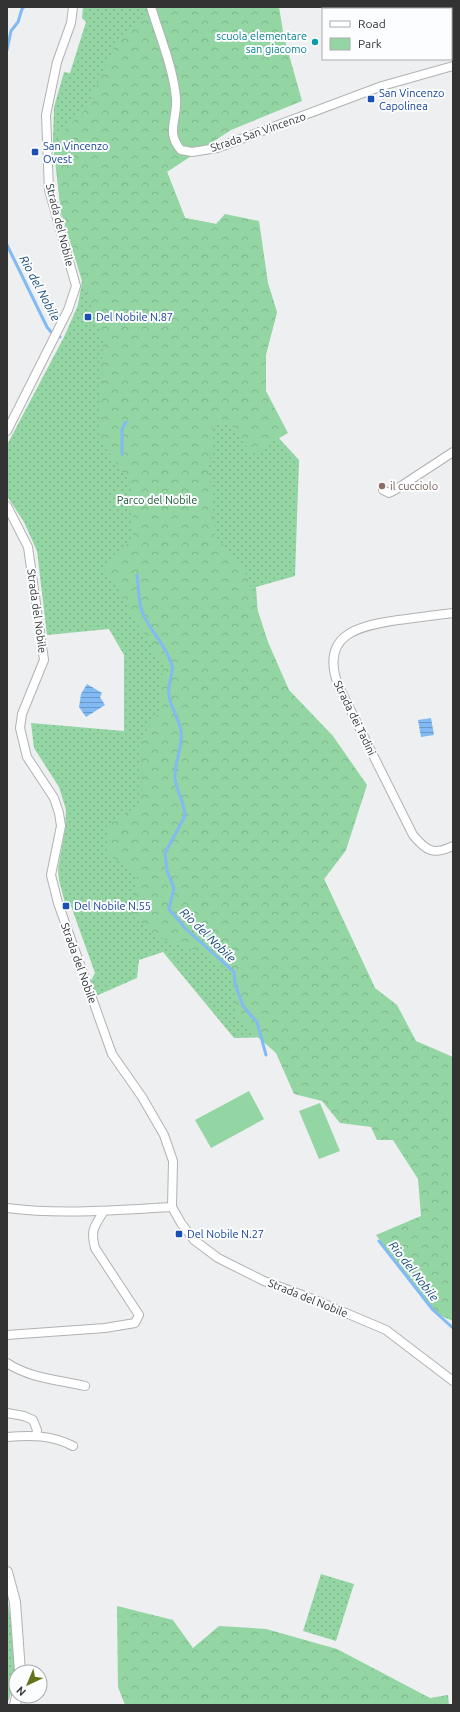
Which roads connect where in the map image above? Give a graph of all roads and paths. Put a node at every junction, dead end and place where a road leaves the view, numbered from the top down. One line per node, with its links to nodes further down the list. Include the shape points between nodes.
1 (73, 7): 4 (street, Strada del Nobile, via 71,23 57,62 46,115 49,190 76,286 68,310)
2 (151, 7): 3 (street, Strada San Vincenzo, via 166,52 176,100 172,136 174,143 182,150 192,152 217,148 382,86)
3 (453, 66)
4 (7, 431)
5 (453, 452): 6 (street, via 395,490 389,493)
6 (383, 490)
7 (7, 506): 11 (street, Strada del Nobile, via 28,547 44,660 22,714 20,728 27,757 54,798 59,813 61,826 51,875 58,903 112,1054 142,1097 164,1135 173,1161)
8 (453, 613): 9 (street, Strada dei Tadini, via 357,628 346,636 333,657 338,686 413,835 429,850 440,852)
9 (453, 846)
10 (7, 1208): 12 (street, via 34,1211)
11 (172, 1208): 12 (street); 15 (street, Strada del Nobile, via 194,1240 218,1258 264,1281 386,1330)
12 (104, 1211): 13 (street, via 94,1226 92,1237 96,1248 139,1316 134,1323 105,1328)
13 (7, 1335)
14 (7, 1363): 16 (street, via 32,1375)
15 (453, 1381)
16 (85, 1386)
17 (7, 1413): 18 (street, via 33,1420 36,1425)
18 (36, 1436): 19 (street); 20 (street, via 53,1438)
19 (7, 1437)
20 (73, 1446)
21 (7, 1572): 22 (street, via 15,1602)
22 (19, 1664)

